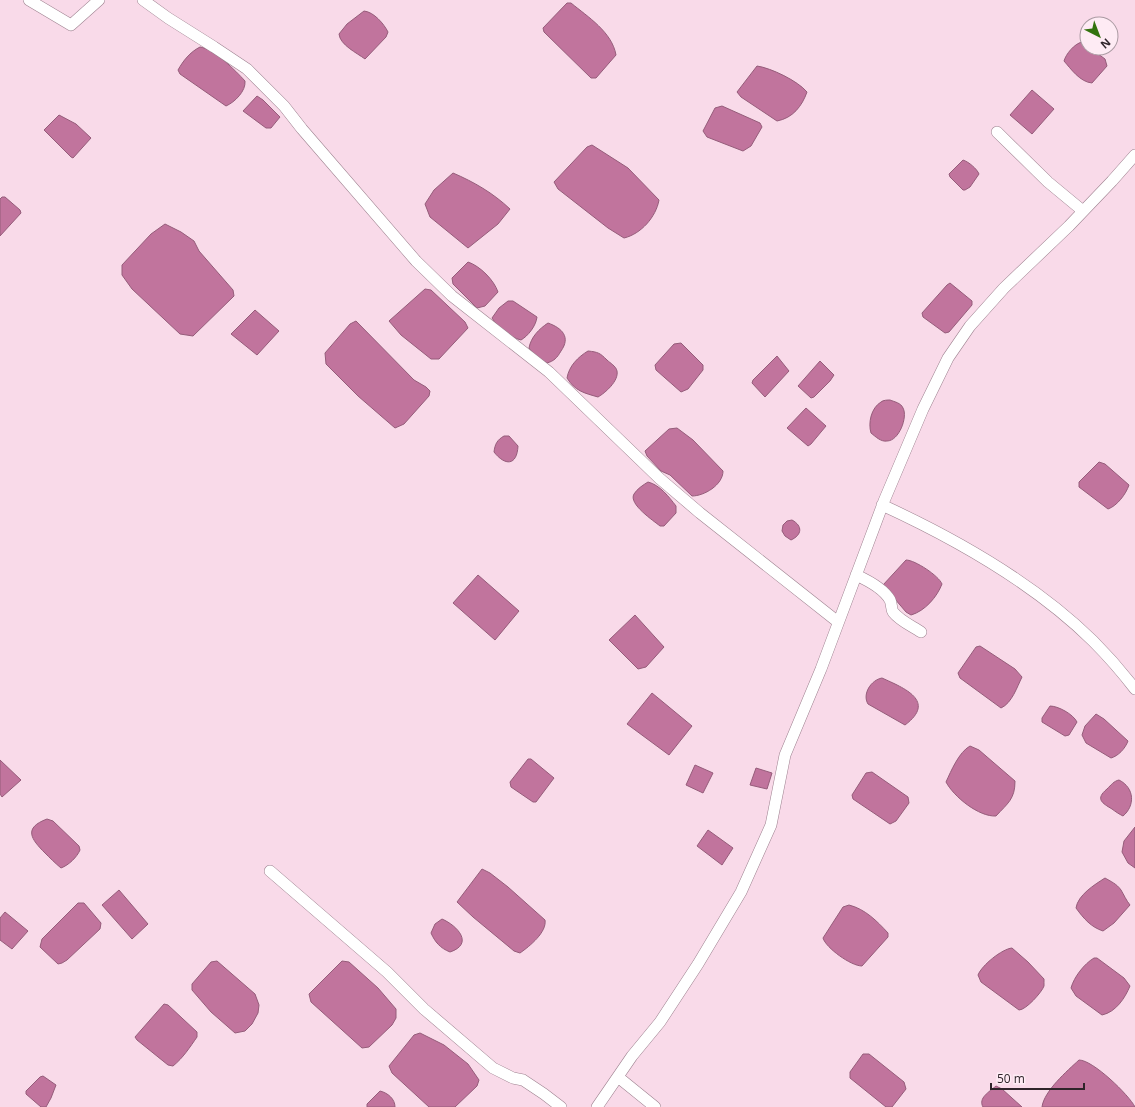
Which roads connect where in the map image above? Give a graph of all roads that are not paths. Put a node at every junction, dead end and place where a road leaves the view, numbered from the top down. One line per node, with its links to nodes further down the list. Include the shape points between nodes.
1 (29, 0): 2 (street, via 71,25)
2 (99, 0)
3 (143, 0): 9 (street, via 247,69 284,106 416,261 452,296 548,372 665,483)
4 (997, 132): 6 (street, via 1048,182)
5 (1135, 155): 6 (street)
6 (1083, 211): 7 (street, via 1004,288 970,326 948,358)
7 (882, 505): 8 (street); 11 (street, via 968,549 1022,583 1092,640)
8 (856, 575): 9 (street); 10 (street, via 886,595 891,602 892,611)
9 (838, 622): 13 (street, via 785,755 771,825 741,892 660,1022)
10 (921, 632)
11 (1135, 689)
12 (270, 871): 14 (street, via 388,972 424,1009 493,1068 512,1078 523,1080)
13 (618, 1077): 15 (street); 16 (street)
14 (561, 1107)
15 (597, 1107)
16 (655, 1107)

